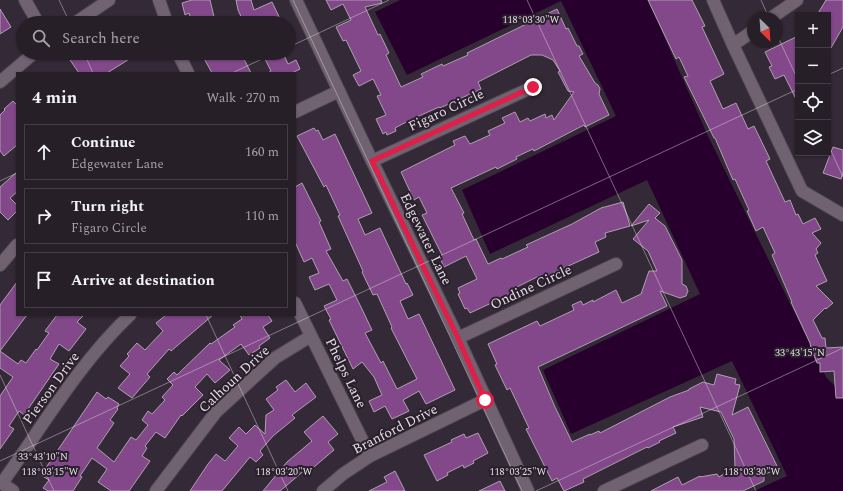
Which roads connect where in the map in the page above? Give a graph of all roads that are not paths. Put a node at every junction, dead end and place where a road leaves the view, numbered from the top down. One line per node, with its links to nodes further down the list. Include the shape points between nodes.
1 (25, 0): 8 (street)
2 (110, 0): 9 (street)
3 (159, 0): 10 (street)
4 (296, 0): 18 (street, Edgewater Lane)
5 (713, 0): 12 (street)
6 (797, 0): 7 (street)
7 (780, 12)
8 (34, 16)
9 (86, 16)
10 (165, 16)
11 (747, 35): 12 (street)
12 (732, 45): 21 (street, via 802,191)
13 (26, 60): 16 (street)
14 (182, 60): 15 (street)
15 (188, 72)
16 (0, 82)
17 (533, 87): 20 (street, Figaro Circle)
18 (339, 91): 19 (street); 20 (street, Edgewater Lane)
19 (296, 112)
20 (372, 161): 28 (street, Edgewater Lane)
21 (843, 215)
22 (16, 246): 24 (street)
23 (616, 264): 28 (street, Ondine Circle)
24 (0, 265)
25 (296, 304): 27 (street, Phelps Lane)
26 (129, 316): 32 (street, Pierson Drive, via 83,368)
27 (311, 336): 31 (street, Phelps Lane); 34 (street, Calhoun Drive, via 275,358 216,412)
28 (458, 338): 29 (street, Edgewater Lane)
29 (485, 400): 31 (street, Branford Drive); 36 (street, Edgewater Lane)
30 (702, 445): 37 (street)
31 (370, 456): 35 (street, Branford Drive)
32 (1, 482): 33 (street)
33 (13, 491)
34 (156, 491)
35 (323, 491)
36 (528, 491)
37 (604, 491)

